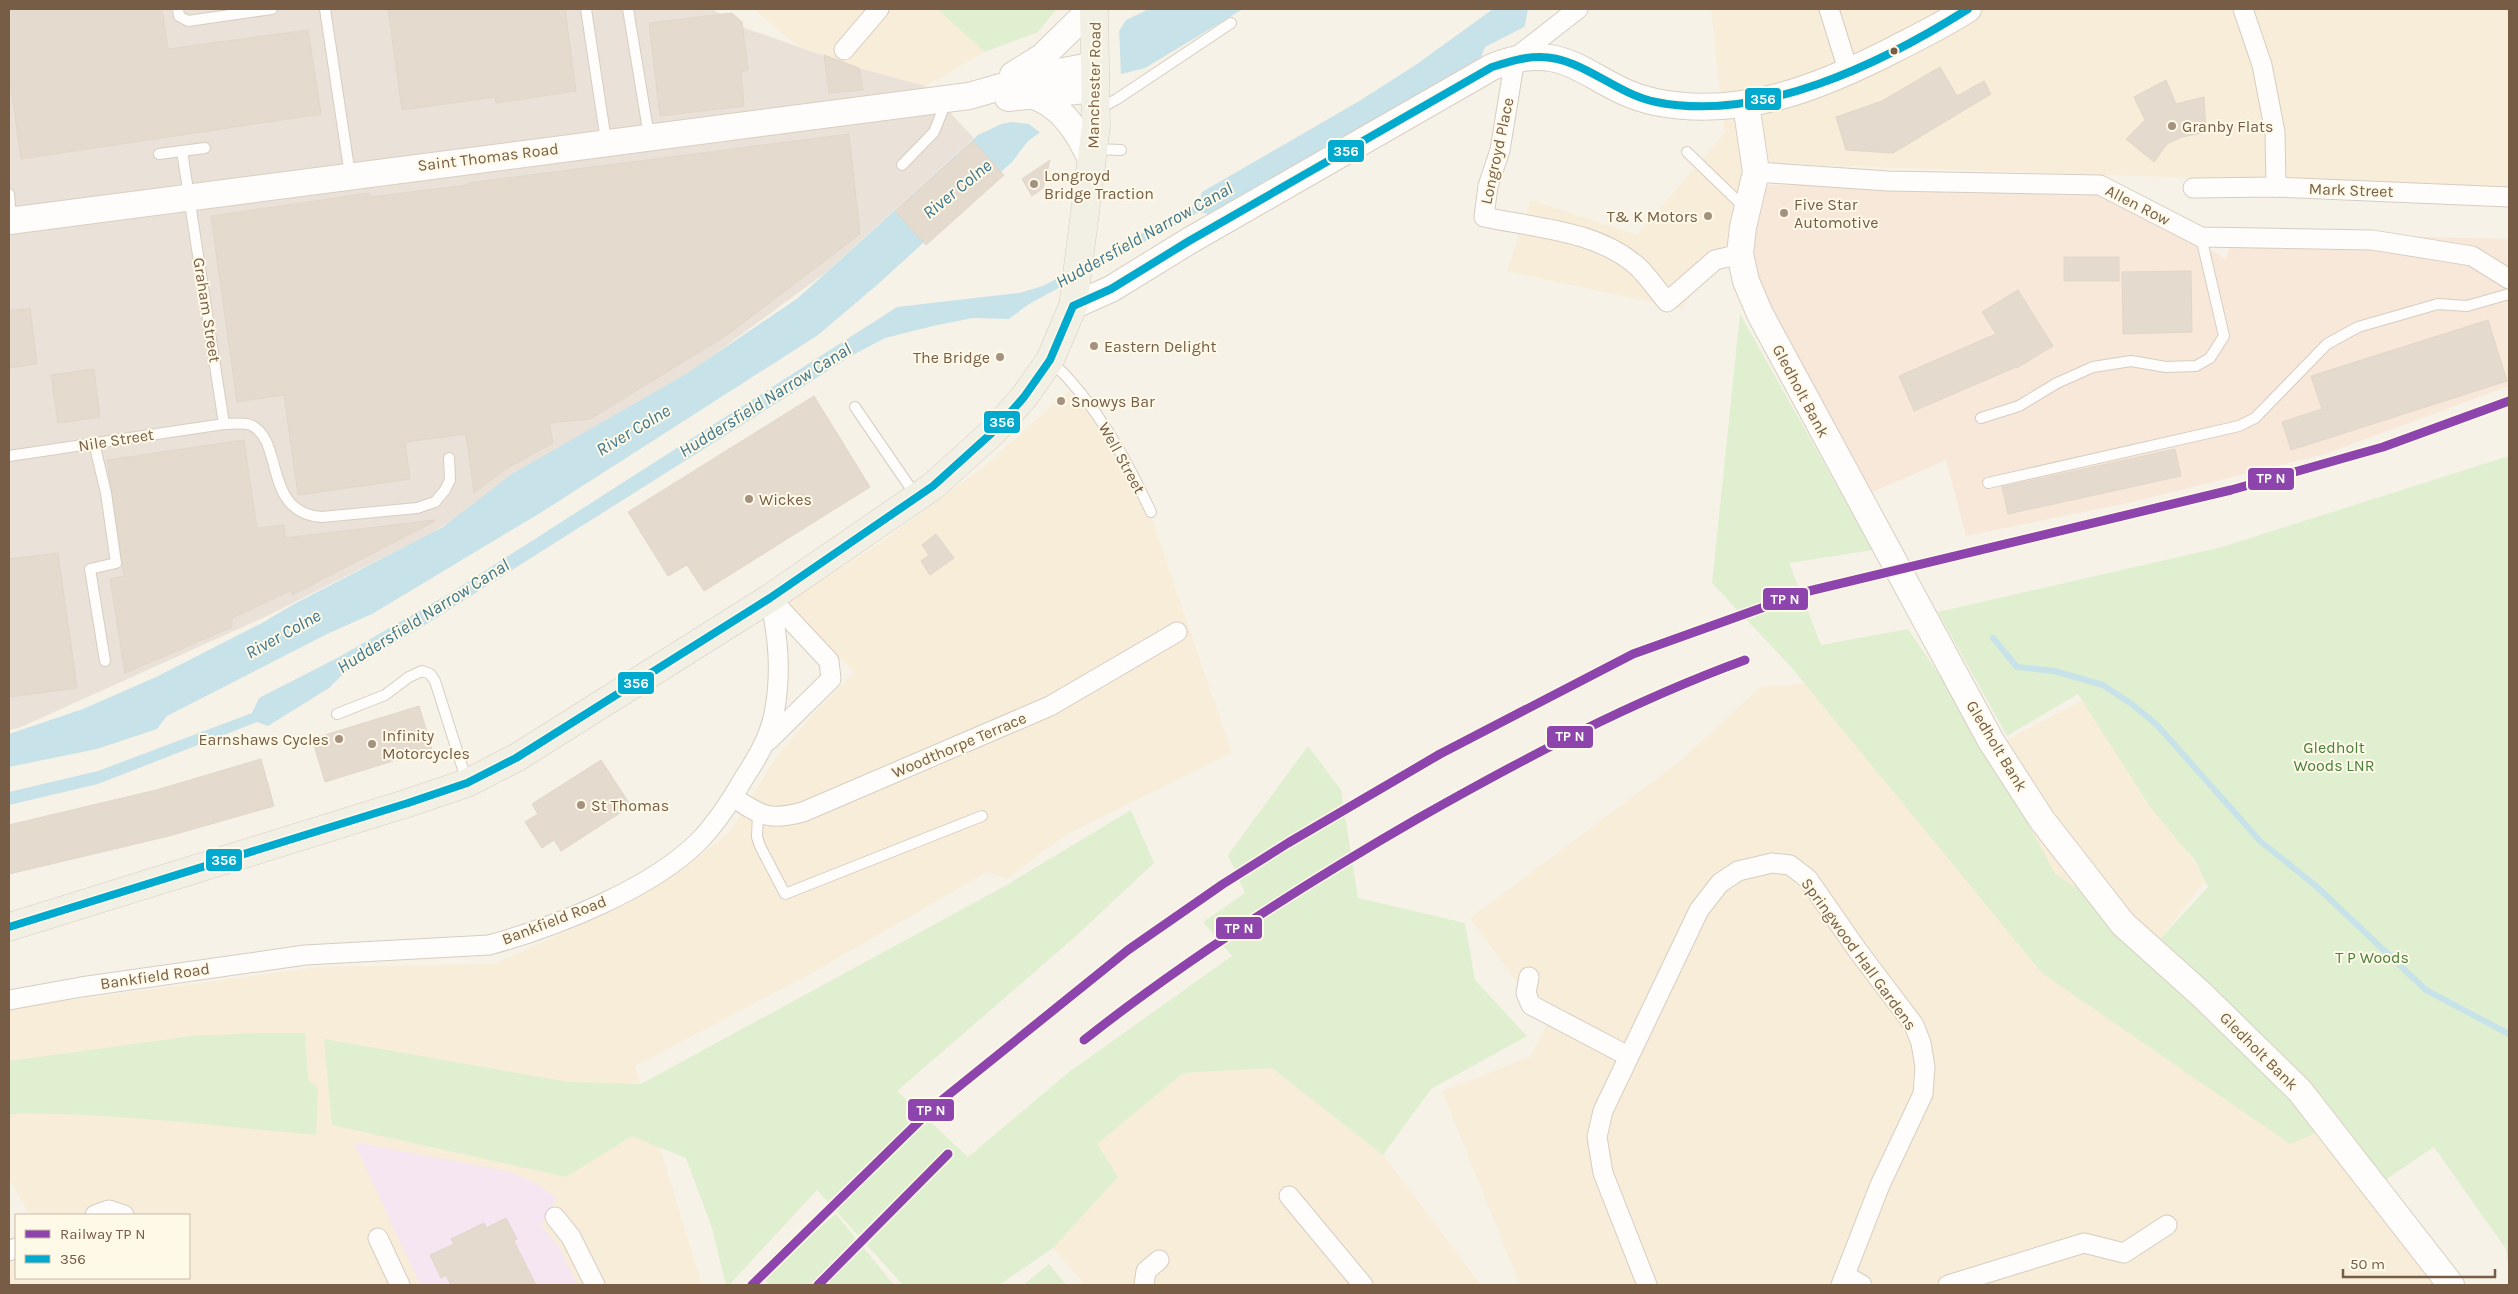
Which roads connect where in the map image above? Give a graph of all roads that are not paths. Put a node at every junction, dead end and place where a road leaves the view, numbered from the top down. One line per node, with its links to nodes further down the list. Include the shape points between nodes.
1 (178, 9): 2 (lane, via 179,16 188,21)
2 (272, 9)
3 (326, 9): 30 (lane)
4 (586, 9): 21 (lane)
5 (628, 9): 20 (lane)
6 (879, 9): 13 (street)
7 (1093, 9): 16 (main road, Manchester Road); 17 (street, via 1042,57)
8 (1578, 9): 14 (street)
9 (1828, 9): 15 (street)
10 (1968, 9): 15 (street)
11 (2243, 9): 31 (street, via 2262,66 2275,132)
12 (1231, 23): 16 (lane, via 1117,99)
13 (844, 50)
14 (1515, 58): 19 (street, via 1544,56 1575,65 1623,90 1653,101 1692,108); 39 (street, Longroyd Place, via 1500,150 1488,186 1484,216 1590,239 1609,247 1637,266 1667,302 1715,260); 42 (street, via 1492,67 1206,231 1111,290)
15 (1849, 73): 19 (street, via 1799,93)
16 (1095, 82): 17 (street, Saint Thomas Road, via 1059,72); 18 (street, Saint Thomas Road); 27 (main road, Manchester Road)
17 (968, 95): 18 (street, Saint Thomas Road, via 987,101); 20 (street, Saint Thomas Road); 28 (lane)
18 (1030, 95): 27 (street, via 1044,99 1069,122)
19 (1746, 104): 29 (street, Gledholt Bank)
20 (649, 136): 21 (street, Saint Thomas Road)
21 (606, 141): 30 (street, Saint Thomas Road)
22 (205, 148): 24 (lane)
23 (1122, 150): 27 (lane)
24 (182, 151): 26 (lane); 34 (lane, Graham Street)
25 (1687, 152): 36 (lane)
26 (159, 154)
27 (1093, 155): 42 (main road, Manchester Road)
28 (902, 165)
29 (1756, 172): 36 (street, Gledholt Bank); 38 (street, Allen Row, via 1888,181 2100,185)
30 (350, 175): 34 (street, Saint Thomas Road)
31 (2276, 187): 32 (street, Mark Street); 35 (street, Mark Street)
32 (2193, 188)
33 (9, 194): 37 (lane)
34 (190, 196): 37 (street, Saint Thomas Road); 46 (lane, Graham Street)
35 (2509, 197)
36 (1747, 210): 39 (street, Gledholt Bank)
37 (10, 220)
38 (2201, 237): 40 (street, Allen Row, via 2372,240 2472,256); 45 (lane, via 2224,336 2210,358 2196,366 2166,367 2130,361 2093,367 2056,383 2019,406)
39 (1740, 254): 80 (street, Gledholt Bank, via 1746,281 1760,314 1991,741 2042,820 2124,924 2300,1091)
40 (2509, 279)
41 (2509, 294): 50 (lane, via 2467,306 2438,304 2358,327 2327,344 2255,418 2239,426)
42 (1073, 300): 43 (main road, Manchester Road)
43 (1050, 360): 51 (main road, Manchester Road, via 995,430 963,461); 52 (lane, Well Street, via 1070,378 1098,414)
44 (855, 407): 51 (lane)
45 (1981, 418)
46 (224, 424): 47 (lane, Nile Street); 49 (lane, Nile Street, via 250,425 261,434 282,490 294,508 309,516 417,508 435,502 450,480)
47 (94, 443): 48 (lane, Nile Street); 55 (lane, via 106,493 116,563 90,569)
48 (9, 456)
49 (449, 458)
50 (1988, 483)
51 (917, 497): 53 (main road, Manchester Road)
52 (1152, 512)
53 (770, 598): 57 (street, Bankfield Road, via 779,642 779,667 774,715); 57 (street, via 829,661 831,679); 58 (main road, Manchester Road, via 516,758)
54 (1177, 632): 60 (street, Woodthorpe Terrace, via 1074,693 997,730 803,812 784,817)
55 (104, 661)
56 (337, 714): 58 (lane, via 385,695 409,676 422,671 430,674)
57 (765, 744): 59 (street, Bankfield Road)
58 (467, 783): 62 (main road, Manchester Road)
59 (733, 797): 60 (street, Woodthorpe Terrace); 64 (street, Bankfield Road, via 700,840 668,866 627,891 518,937 489,945 305,955 57,990)
60 (758, 814): 61 (lane, via 760,846 785,894)
61 (982, 816)
62 (9, 927)
63 (1530, 977): 65 (street, via 1526,993 1531,1005)
64 (9, 1000)
65 (1628, 1056): 73 (street, Springwood Hall Gardens, via 1699,910 1720,883 1738,871 1772,863 1790,865 1808,879 1914,1025 1925,1067 1923,1094 1880,1185); 78 (street, Springwood Hall Gardens, via 1603,1111 1597,1137 1602,1173)
66 (1290, 1196): 77 (street)
67 (98, 1214): 68 (street, via 109,1210)
68 (121, 1214)
69 (555, 1217): 75 (street, via 571,1237)
70 (2167, 1225): 79 (street, via 2124,1253 2084,1244)
71 (378, 1238): 74 (street)
72 (1159, 1260): 76 (street, via 1146,1271)
73 (1850, 1282)
74 (400, 1285)
75 (595, 1285)
76 (1144, 1285)
77 (1363, 1285)
78 (1647, 1285)
79 (1948, 1285)
80 (2451, 1285)

